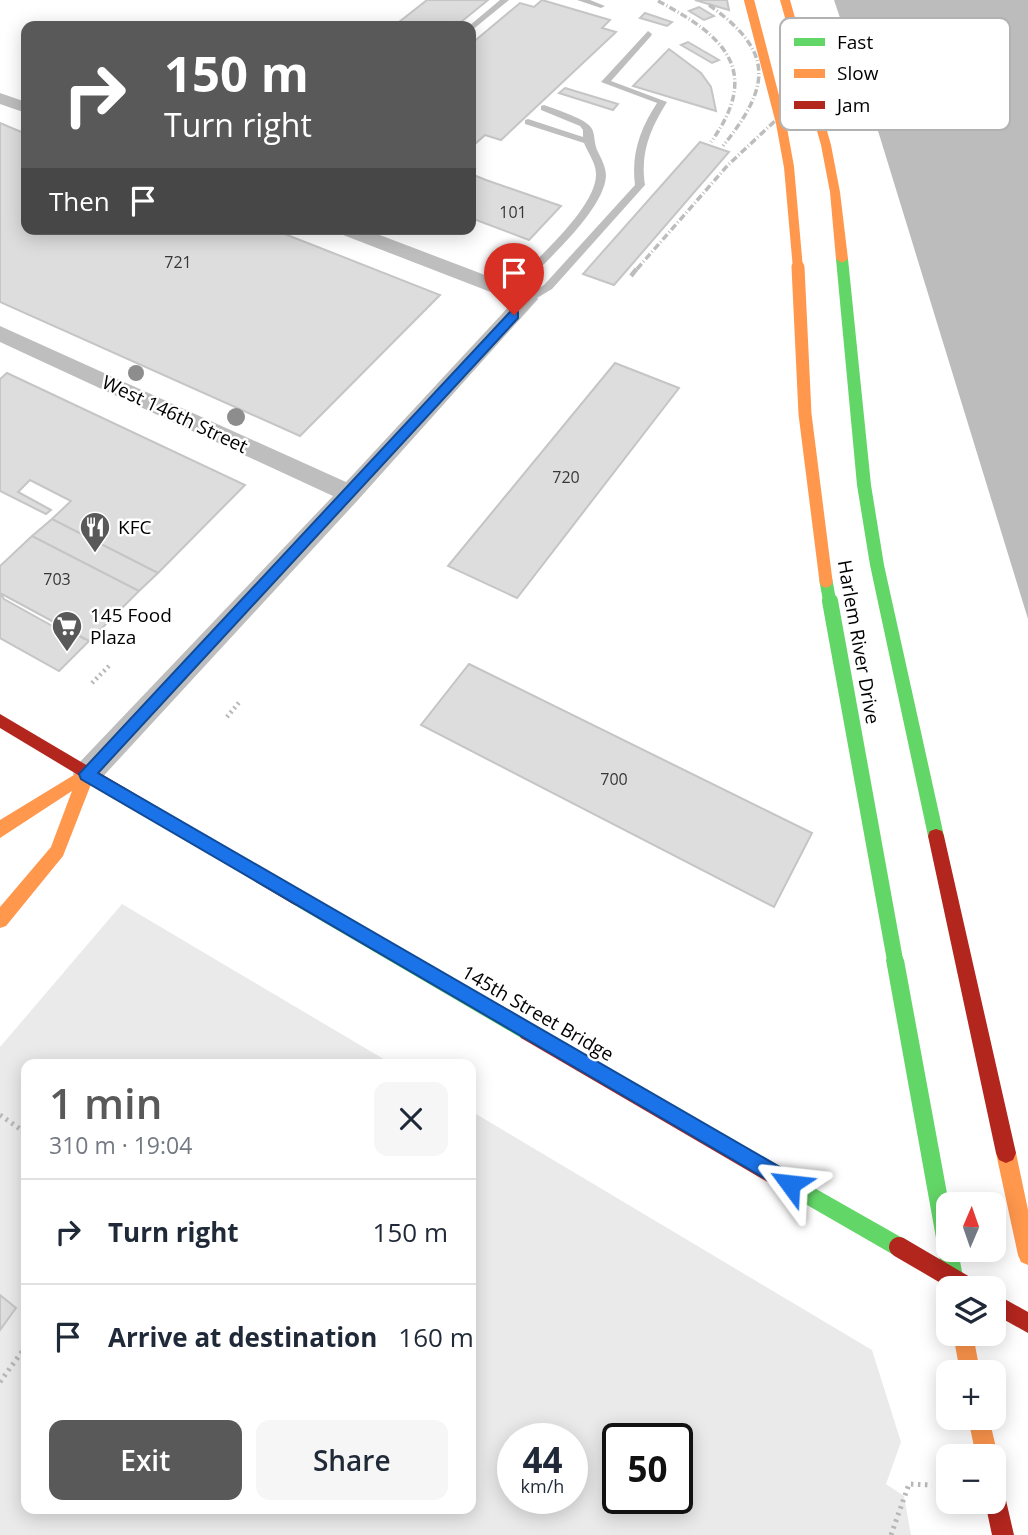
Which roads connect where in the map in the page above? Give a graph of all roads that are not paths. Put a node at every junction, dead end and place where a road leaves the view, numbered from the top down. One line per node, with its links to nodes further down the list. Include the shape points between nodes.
1 (505, 0): 7 (lane)
2 (582, 0): 5 (lane)
3 (749, 0): 12 (main road, Harlem River Drive, bridge)
4 (785, 0): 6 (main road, Harlem River Drive)
5 (601, 6)
6 (790, 18)
7 (476, 25)
8 (648, 34): 18 (lane, via 605,82 662,102 644,130 636,168 640,185 548,287)
9 (0, 98): 10 (street)
10 (21, 106)
11 (544, 108): 16 (lane, via 583,124 588,131)
12 (780, 119)
13 (528, 122): 16 (lane)
14 (782, 130): 27 (main road, Harlem River Drive, bridge, via 795,215 805,414 822,559)
15 (822, 130): 25 (main road, Harlem River Drive, via 835,192 868,512)
16 (586, 140): 18 (lane, via 600,169 595,199)
17 (361, 235): 18 (street)
18 (519, 295): 20 (street)
19 (0, 333): 20 (street, West 146th Street)
20 (350, 494): 22 (street)
21 (0, 720): 22 (main road, 145th Street Bridge)
22 (87, 774): 23 (main road, via 18,815); 24 (main road, via 57,851); 26 (main road, 145th Street Bridge, bridge)
23 (0, 831)
24 (0, 920)
25 (1028, 1255)
26 (948, 1276)
27 (953, 1276)
28 (1006, 1310): 29 (main road)
29 (1028, 1323)
30 (999, 1514): 31 (main road)
31 (1003, 1535)

